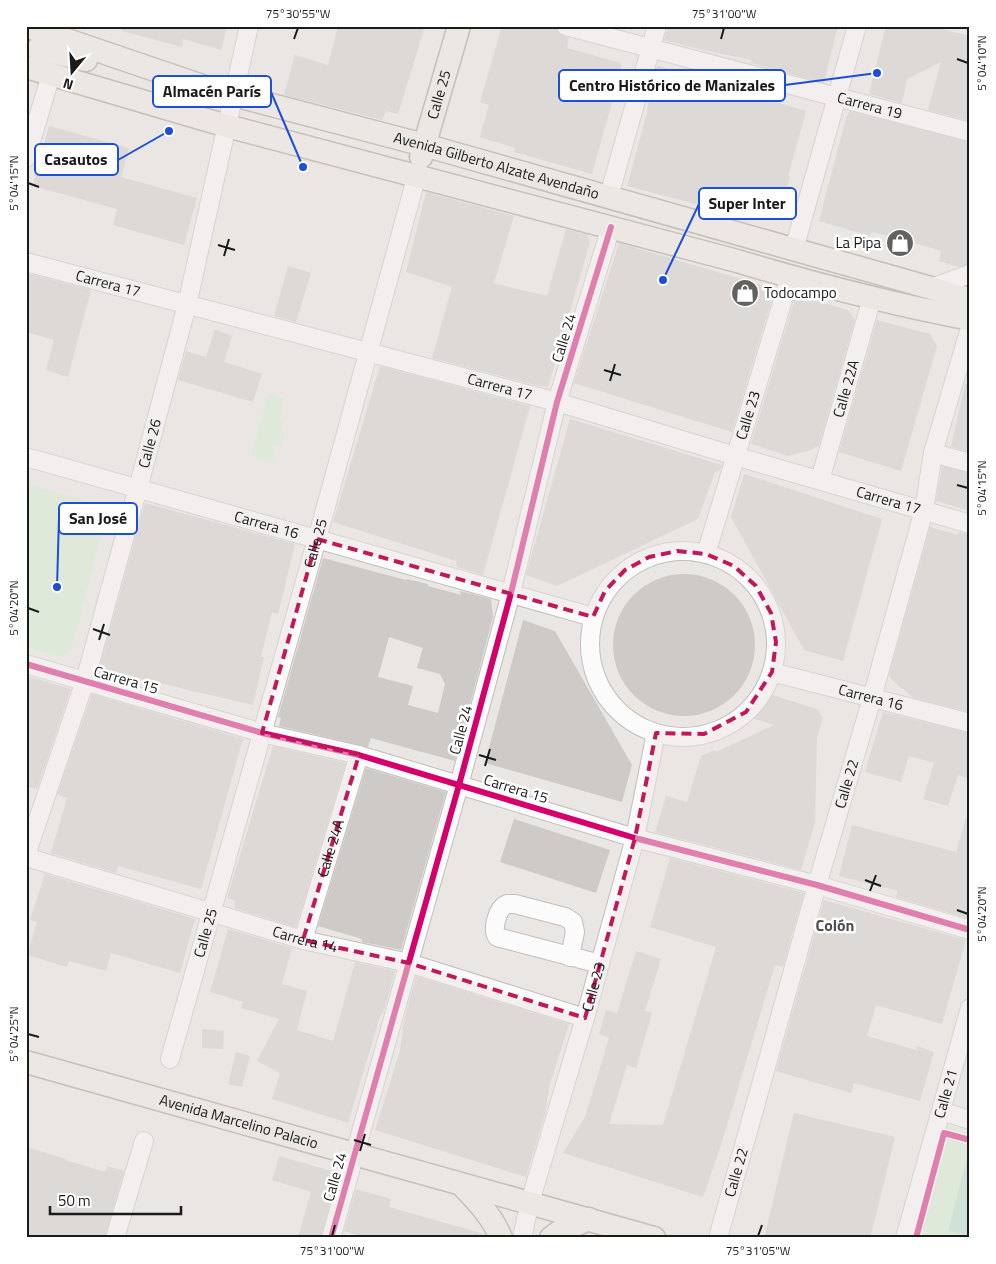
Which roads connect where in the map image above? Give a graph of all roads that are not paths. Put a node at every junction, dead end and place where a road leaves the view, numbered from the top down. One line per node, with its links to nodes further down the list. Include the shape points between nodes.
1 (26, 26): 7 (main road, Avenida Gilberto Alzate Avendaño)
2 (249, 26): 10 (street, Calle 26)
3 (459, 26): 14 (main road, Calle 25)
4 (566, 26): 8 (street, Carrera 19)
5 (657, 26): 8 (street)
6 (856, 26): 11 (street)
7 (41, 44): 9 (main road, Avenida Gilberto Alzate Avendaño); 10 (main road, Avenida Gilberto Alzate Avendaño)
8 (650, 48): 11 (street, Carrera 19); 17 (street)
9 (51, 75): 12 (main road, Avenida Gilberto Alzate Avendaño); 15 (street)
10 (233, 95): 12 (street, Calle 26); 14 (main road, Avenida Gilberto Alzate Avendaño)
11 (836, 97): 13 (street, Carrera 19); 19 (street)
12 (227, 126): 16 (main road, Avenida Gilberto Alzate Avendaño); 26 (street, Calle 26)
13 (970, 132)
14 (424, 145): 16 (main road, Calle 25); 17 (main road, Avenida Gilberto Alzate Avendaño)
15 (26, 158)
16 (417, 176): 18 (main road, Avenida Gilberto Alzate Avendaño); 30 (street, Calle 25)
17 (608, 196): 19 (main road, Avenida Gilberto Alzate Avendaño)
18 (610, 227): 22 (main road, Avenida Gilberto Alzate Avendaño); 31 (street, Calle 24)
19 (794, 249): 23 (main road, Avenida Gilberto Alzate Avendaño)
20 (26, 262): 26 (street, Carrera 17)
21 (970, 274): 23 (street)
22 (790, 277): 24 (main road, Avenida Gilberto Alzate Avendaño); 33 (street, Calle 23)
23 (932, 288): 25 (main road, Avenida Gilberto Alzate Avendaño)
24 (872, 298): 27 (main road, Avenida Gilberto Alzate Avendaño); 36 (street, Calle 22A)
25 (970, 298)
26 (186, 305): 30 (street, Carrera 17); 37 (street, Calle 26)
27 (929, 311): 28 (main road, Avenida Gilberto Alzate Avendaño); 29 (street)
28 (970, 319)
29 (970, 326): 32 (street, Calle 22)
30 (368, 352): 31 (street, Carrera 17); 40 (street, Calle 25)
31 (557, 402): 33 (street, Carrera 17); 42 (street, Calle 24)
32 (933, 453): 35 (street); 38 (street, Calle 22)
33 (736, 456): 36 (street, Carrera 17); 41 (street, Calle 23)
34 (26, 457): 37 (street, Carrera 16)
35 (970, 463)
36 (820, 480): 38 (street, Carrera 17)
37 (138, 488): 40 (street, Carrera 16); 46 (street, Calle 26)
38 (924, 510): 39 (street, Carrera 17); 47 (street, Calle 22)
39 (970, 524)
40 (317, 539): 42 (street, Carrera 16); 49 (street, Calle 25)
41 (706, 554): 43 (street, via 677,551 649,556 625,570 605,591); 45 (street, via 734,566 756,586 771,613 776,642)
42 (510, 594): 43 (street, Carrera 16); 52 (street, Calle 24)
43 (593, 617): 50 (street, via 590,653 600,688 624,716)
44 (26, 664): 46 (street, Carrera 15)
45 (772, 672): 47 (street, Carrera 16); 50 (street, via 762,694 746,712 726,726 704,734 680,737)
46 (85, 681): 49 (street, Carrera 15); 54 (street, Calle 26)
47 (872, 698): 48 (street, Carrera 16); 55 (street, Calle 22)
48 (970, 723)
49 (262, 733): 51 (street, Carrera 15); 56 (street, Calle 25)
50 (656, 733): 53 (street, Calle 23)
51 (359, 755): 52 (street, Carrera 15); 58 (street, Calle 24A)
52 (459, 785): 53 (street, Carrera 15); 60 (street, Calle 24)
53 (634, 838): 55 (street, Carrera 15); 61 (street, Calle 23)
54 (26, 856): 56 (street, Carrera 14)
55 (817, 885): 57 (street, Carrera 15); 79 (street, Calle 22)
56 (212, 914): 58 (street, Carrera 14); 64 (street, Calle 25)
57 (970, 930)
58 (303, 940): 60 (street, Carrera 14)
59 (570, 957): 61 (street)
60 (409, 964): 63 (street, Carrera 14); 69 (street, Calle 24)
61 (600, 964): 63 (street, Calle 23)
62 (970, 1008): 66 (street, Calle 21)
63 (585, 1018): 71 (street, Calle 23)
64 (170, 1059)
65 (26, 1062): 69 (main road, Avenida Marcelino Palacio)
66 (940, 1112): 67 (street); 80 (street, Calle 21)
67 (970, 1120)
68 (144, 1141): 73 (street)
69 (354, 1155): 70 (main road, Avenida Marcelino Palacio); 74 (street, Calle 24)
70 (462, 1184): 71 (main road, Avenida Marcelino Palacio); 75 (main road, via 486,1210)
71 (530, 1202): 72 (main road, Avenida Marcelino Palacio); 76 (street, Calle 23)
72 (589, 1219): 77 (main road); 78 (main road, Avenida Marcelino Palacio)
73 (115, 1238)
74 (331, 1238)
75 (501, 1238)
76 (522, 1238)
77 (551, 1238)
78 (654, 1238)
79 (718, 1238)
80 (905, 1238)

